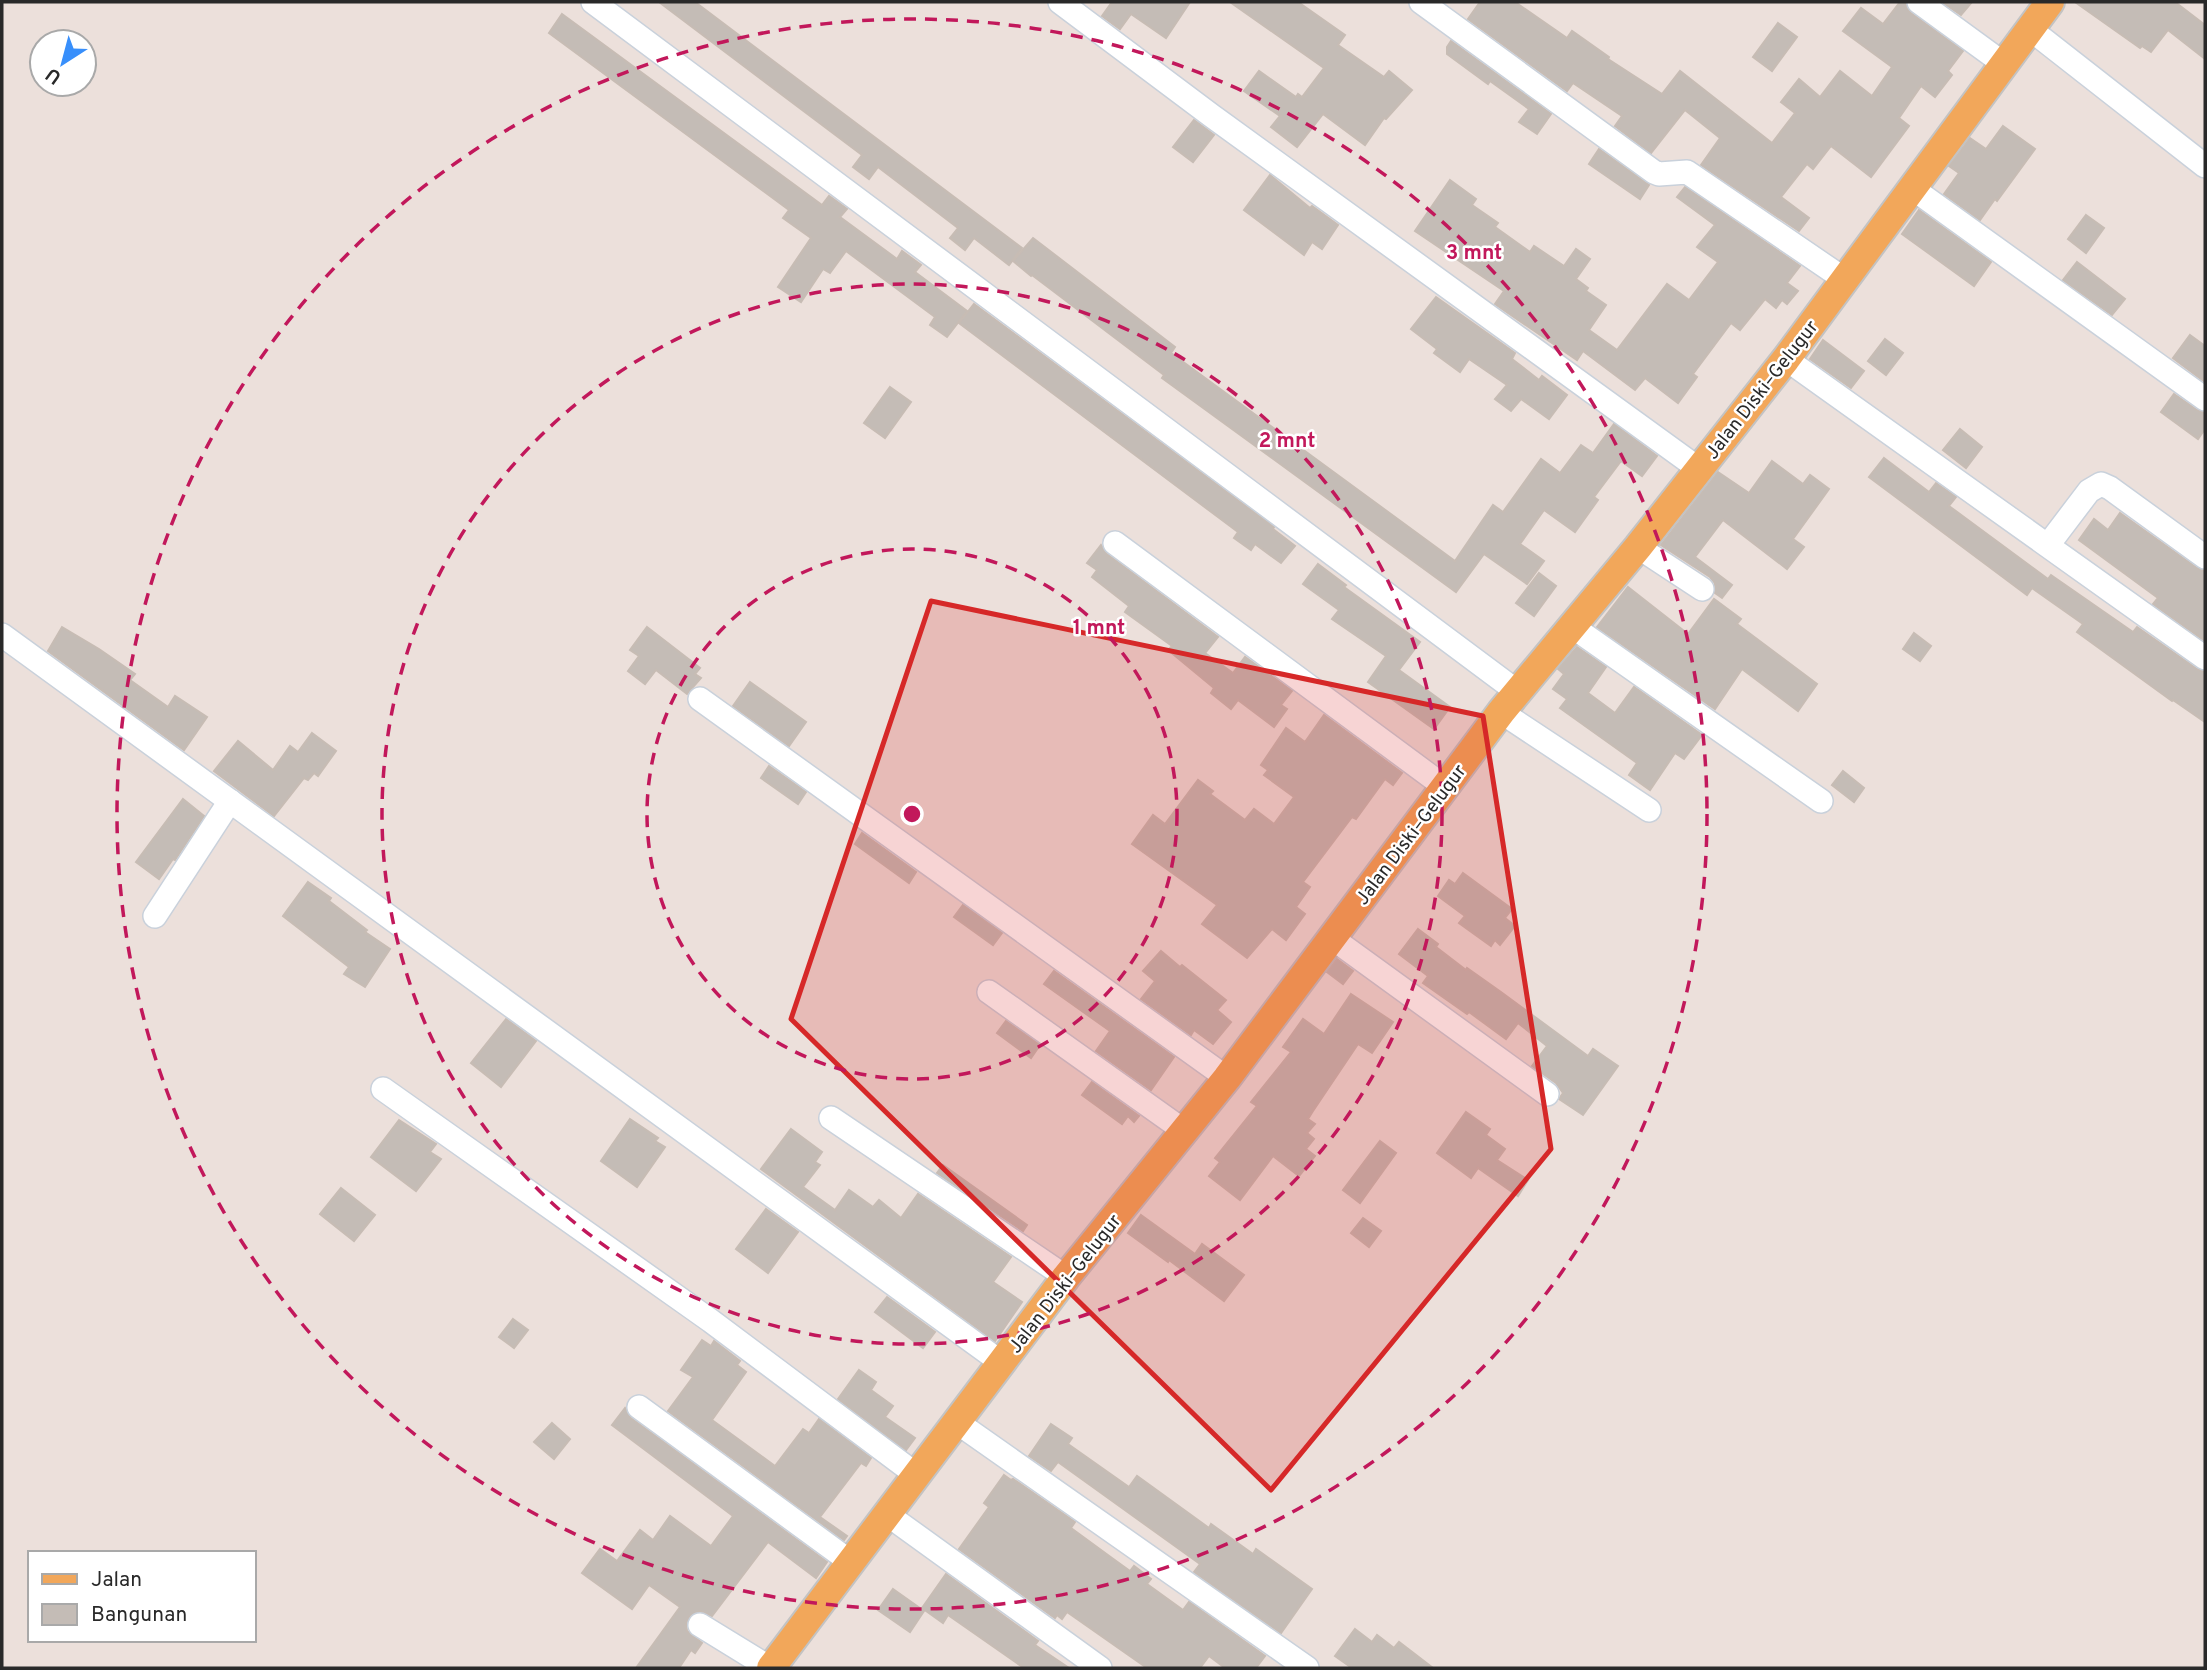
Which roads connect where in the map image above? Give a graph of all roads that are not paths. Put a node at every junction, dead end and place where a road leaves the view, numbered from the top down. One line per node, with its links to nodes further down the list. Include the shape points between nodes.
1 (593, 2): 23 (street)
2 (1421, 2): 10 (street, via 1654,172 1687,172)
3 (1919, 2): 7 (street)
4 (2050, 2): 6 (main road, Jalan Diski–Gelugur)
5 (1070, 5): 13 (street, via 1212,116)
6 (2030, 29): 7 (main road, Jalan Diski–Gelugur); 8 (street)
7 (2004, 64): 9 (main road, Jalan Diski–Gelugur)
8 (2205, 166)
9 (1912, 188): 10 (main road, Jalan Diski–Gelugur); 12 (street)
10 (1844, 279): 11 (main road, Jalan Diski–Gelugur)
11 (1786, 359): 13 (main road, Jalan Diski–Gelugur); 15 (street)
12 (2205, 399)
13 (1699, 469): 16 (main road, Jalan Diski–Gelugur)
14 (1115, 543): 24 (street)
15 (2048, 545): 17 (street, via 2089,491 2101,484); 21 (street)
16 (1638, 547): 18 (street); 19 (main road, Jalan Diski–Gelugur)
17 (2205, 557)
18 (1702, 589)
19 (1573, 626): 23 (main road, Jalan Diski–Gelugur); 26 (street)
20 (2, 635): 25 (street)
21 (2205, 658)
22 (700, 699): 31 (street)
23 (1510, 702): 24 (main road, Jalan Diski–Gelugur); 27 (street)
24 (1445, 787): 29 (main road, Jalan Diski–Gelugur)
25 (230, 801): 28 (street); 37 (street)
26 (1821, 801)
27 (1649, 810)
28 (155, 916)
29 (1332, 937): 31 (main road, Jalan Diski–Gelugur); 33 (street)
30 (989, 992): 35 (street)
31 (1227, 1078): 35 (main road, Jalan Diski–Gelugur)
32 (383, 1088): 40 (street, via 711,1321)
33 (1546, 1094)
34 (831, 1118): 36 (street)
35 (1183, 1130): 36 (main road, Jalan Diski–Gelugur)
36 (1066, 1277): 37 (main road, Jalan Diski–Gelugur)
37 (1002, 1363): 39 (main road, Jalan Diski–Gelugur)
38 (639, 1407): 42 (street)
39 (958, 1423): 40 (main road, Jalan Diski–Gelugur); 46 (street)
40 (918, 1476): 41 (main road, Jalan Diski–Gelugur)
41 (888, 1515): 42 (main road, Jalan Diski–Gelugur); 45 (street)
42 (852, 1563): 44 (main road, Jalan Diski–Gelugur)
43 (700, 1625): 44 (street)
44 (770, 1668)
45 (1100, 1668)
46 (1307, 1668)

